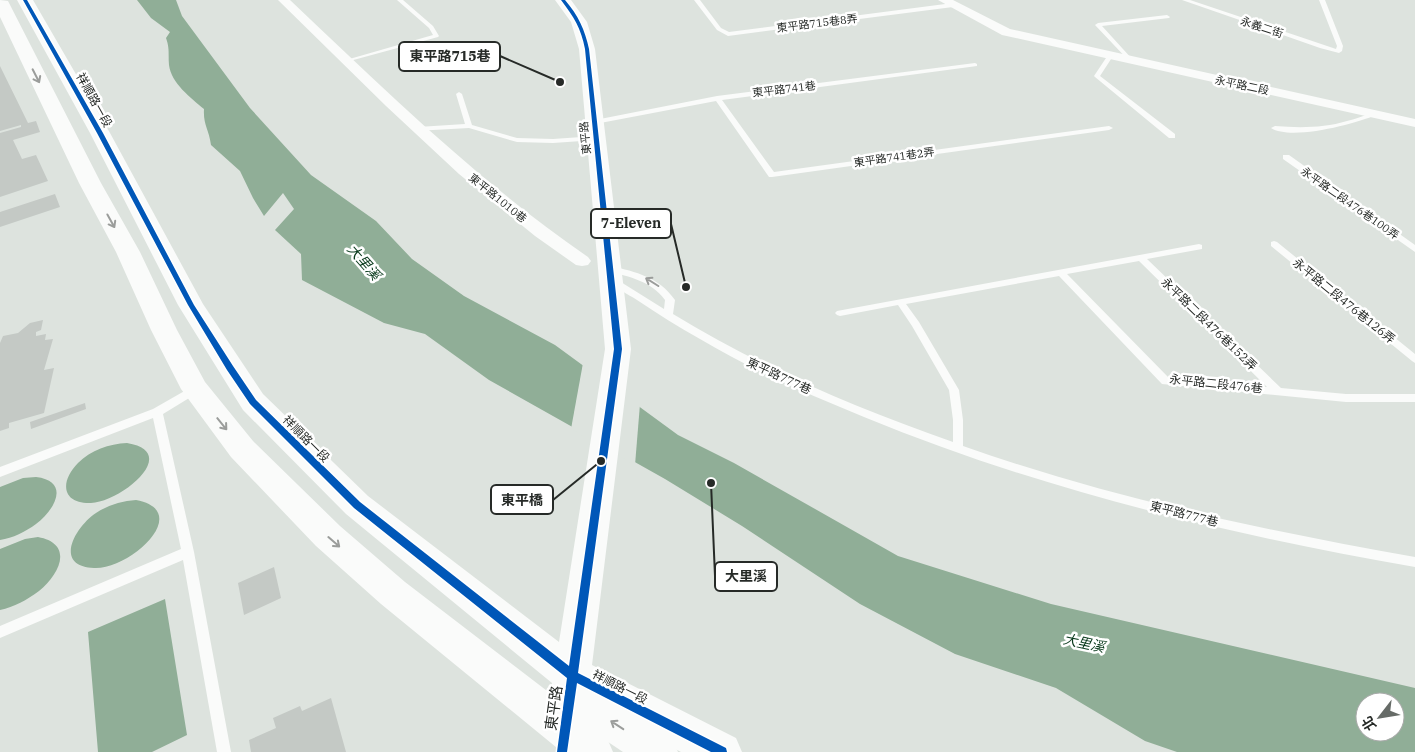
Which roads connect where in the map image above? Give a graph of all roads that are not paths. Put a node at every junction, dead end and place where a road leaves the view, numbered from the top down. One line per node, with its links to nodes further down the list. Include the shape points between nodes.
1 (25, 0): 11 (main road, 祥順路一段)
2 (284, 0): 14 (street, 東平路1010巷)
3 (400, 0): 14 (lane, via 432,27 436,36)
4 (564, 0): 24 (main road, 東平路, via 579,18 584,31)
5 (696, 0): 9 (lane, 東平路715巷8弄, via 719,29 728,34)
6 (1184, 0): 7 (lane, 永義二街, via 1340,51)
7 (1322, 0)
8 (0, 1): 11 (main road, 祥順路一段)
9 (948, 2): 12 (street, 永平路二段, via 1006,32)
10 (1166, 17): 13 (lane, via 1098,25)
11 (25, 42): 38 (main road, 祥順路一段, one-way to 38, via 90,182); 47 (main road, 祥順路一段, via 253,402 357,505)
12 (1110, 56): 13 (street, 永平路二段); 25 (lane, via 1097,76)
13 (1131, 61): 18 (street, 永平路二段)
14 (348, 62): 21 (street, 東平路1010巷)
15 (975, 65): 17 (lane, 東平路741巷)
16 (459, 94): 20 (lane)
17 (717, 98): 22 (lane, 東平路741巷2弄, via 772,175); 24 (lane, 東平路741巷)
18 (1374, 114): 19 (street, 永平路二段); 23 (lane, via 1355,122 1297,130)
19 (1415, 123)
20 (469, 126): 21 (lane); 24 (lane, via 517,140 553,141)
21 (418, 128): 31 (street, 東平路1010巷, via 494,197)
22 (1109, 128)
23 (1275, 128)
24 (595, 130): 33 (main road, 東平路)
25 (1172, 136)
26 (1286, 157): 29 (lane, 永平路二段476巷100弄)
27 (1274, 244): 37 (lane, 永平路二段476巷126弄)
28 (1199, 247): 30 (lane)
29 (1415, 249)
30 (1141, 258): 32 (lane); 39 (lane, 永平路二段476巷152弄)
31 (582, 261)
32 (1061, 273): 34 (lane); 39 (lane, 永平路二段476巷, via 1166,382)
33 (612, 275): 36 (lane, 東平路777巷); 36 (lane, one-way to 33, via 670,300 654,282 642,276); 47 (main road, 東平路, via 618,349)
34 (901, 303): 35 (lane); 42 (lane, via 954,390)
35 (840, 313)
36 (668, 316): 42 (lane, 東平路777巷, via 797,384)
37 (1415, 359)
38 (195, 389): 41 (lane); 48 (main road, 祥順路一段, one-way to 48, via 242,449 328,536)
39 (1276, 390): 40 (lane, 永平路二段476巷, via 1346,398)
40 (1415, 398)
41 (156, 412): 43 (lane); 44 (lane)
42 (958, 448): 45 (lane, 東平路777巷, via 1175,513 1298,541)
43 (0, 472)
44 (188, 552): 46 (lane); 49 (lane)
45 (1415, 562)
46 (0, 632)
47 (571, 685): 48 (main road, 東平路); 50 (main road, one-way to 47); 51 (main road, 祥順路一段)
48 (573, 745)
49 (224, 752)
50 (658, 752)
51 (722, 752)

